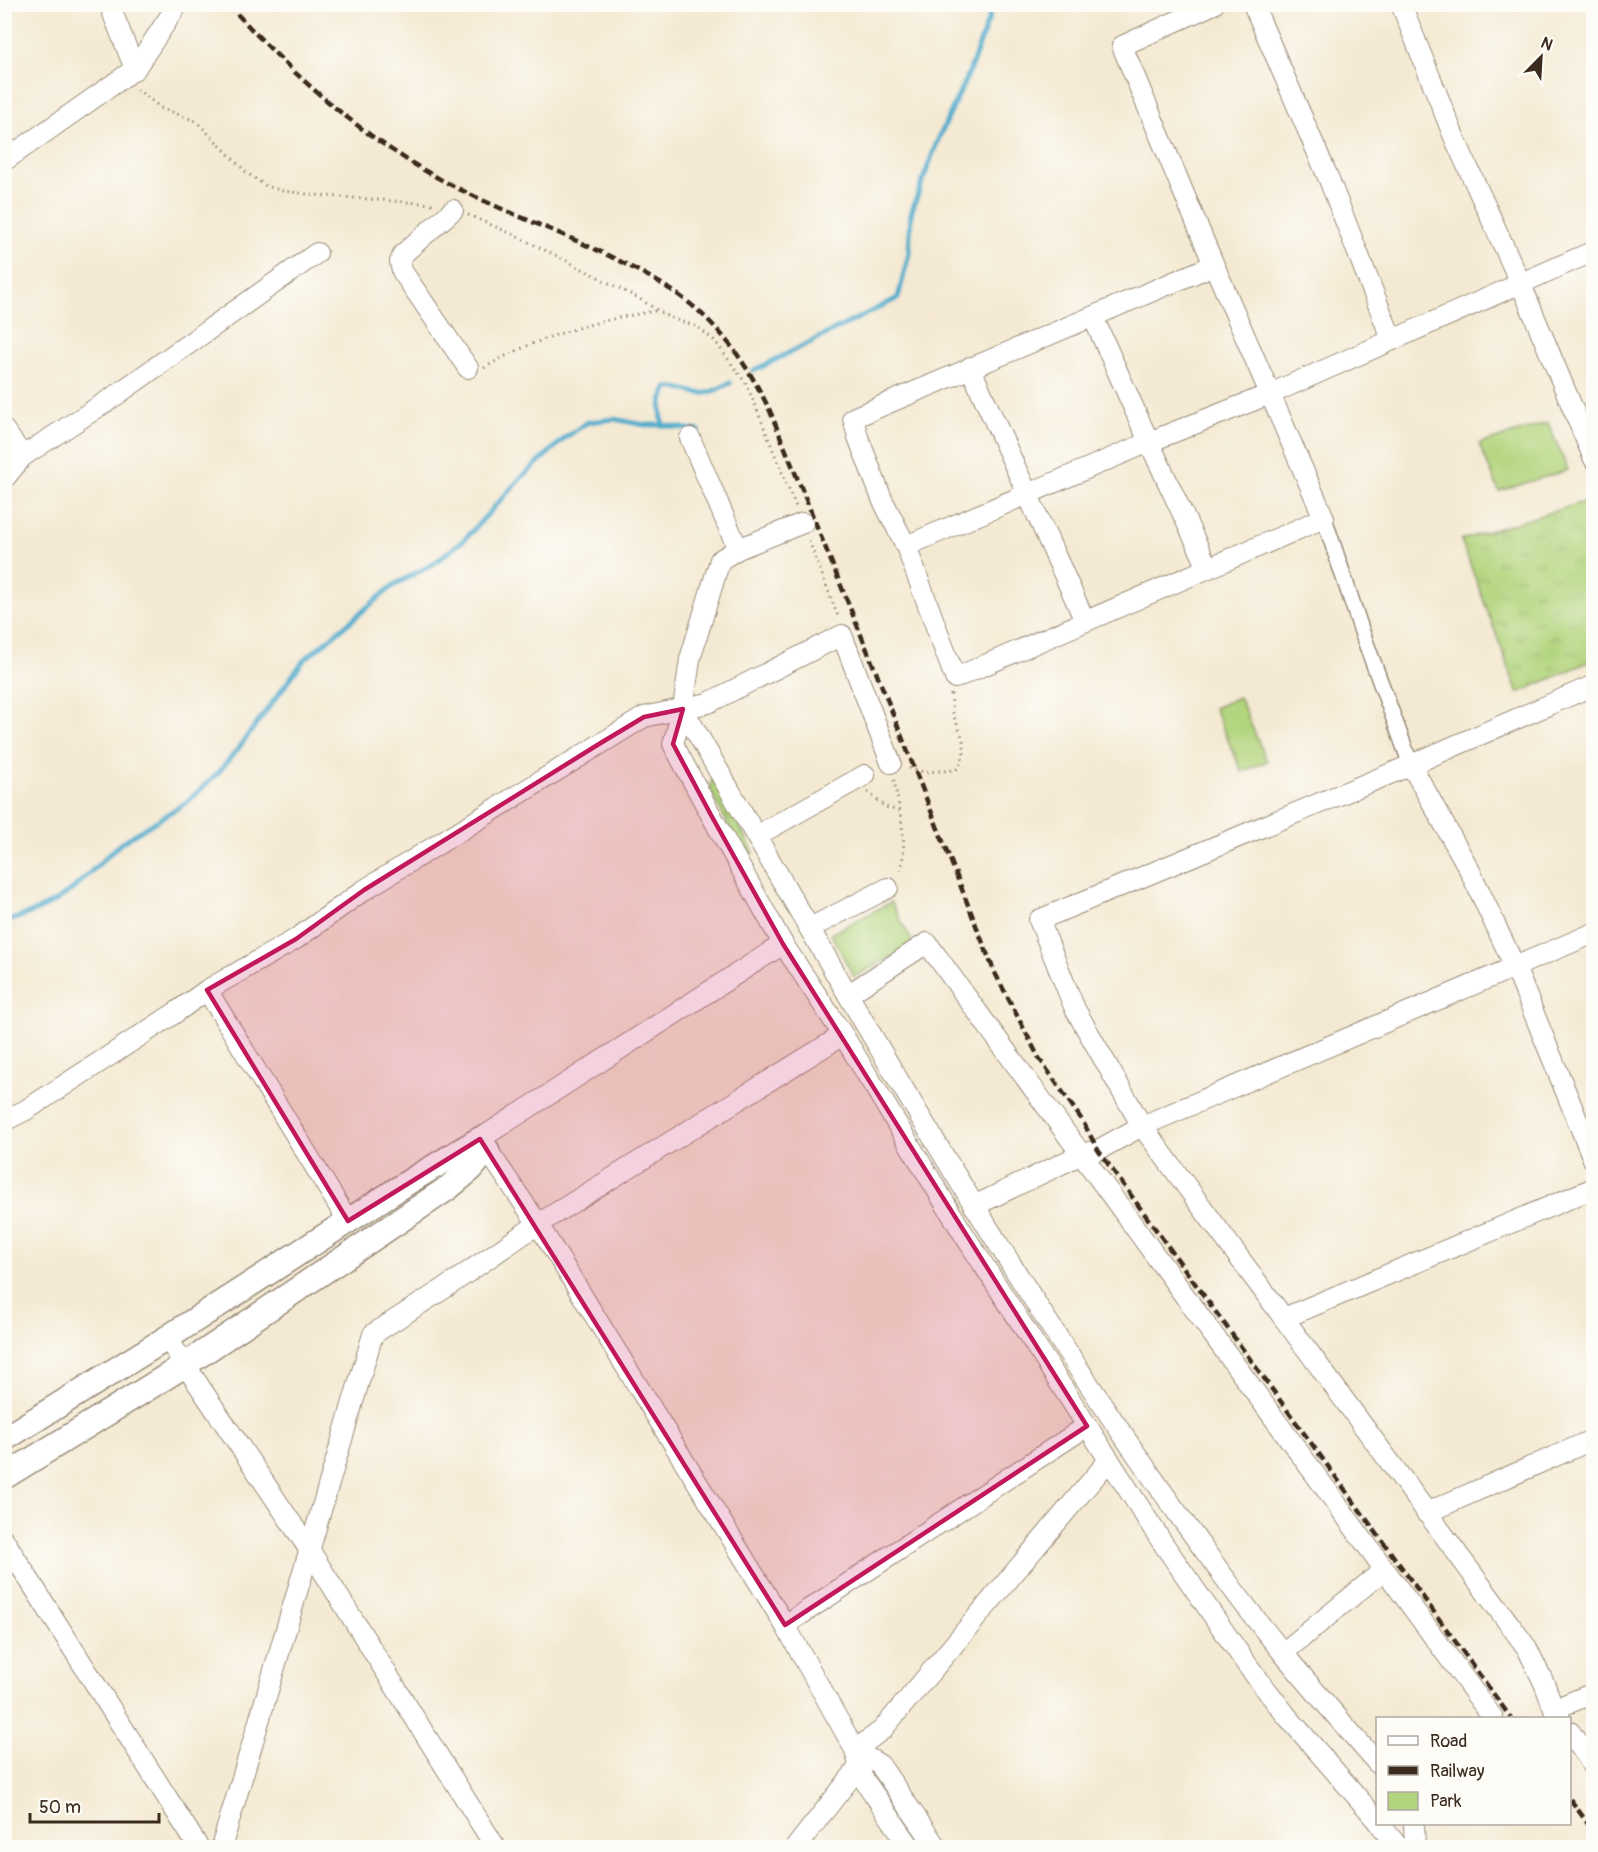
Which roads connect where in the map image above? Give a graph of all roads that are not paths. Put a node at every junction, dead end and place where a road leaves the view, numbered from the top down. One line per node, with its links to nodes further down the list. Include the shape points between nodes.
1 (109, 4): 6 (street)
2 (178, 4): 6 (street)
3 (1214, 4): 11 (street, via 1122,46)
4 (1253, 4): 14 (street, via 1328,177)
5 (1401, 4): 12 (street, via 1454,137)
6 (135, 69): 7 (street)
7 (4, 161)
8 (453, 210): 16 (street, via 400,262 402,271)
9 (1593, 251): 12 (street)
10 (317, 252): 21 (street, via 112,398)
11 (1214, 265): 13 (street); 17 (street)
12 (1520, 282): 14 (street); 22 (street)
13 (1093, 317): 15 (street); 20 (street)
14 (1392, 340): 17 (street)
15 (970, 367): 24 (street); 27 (street, via 853,418 882,499)
16 (468, 368)
17 (1270, 394): 20 (street); 25 (street)
18 (4, 430): 21 (street)
19 (690, 438): 28 (street)
20 (1149, 442): 24 (street); 29 (street)
21 (22, 456): 23 (street)
22 (1593, 459)
23 (4, 479)
24 (1027, 493): 27 (street); 30 (street)
25 (1324, 518): 29 (street); 34 (street)
26 (802, 523): 28 (street)
27 (906, 546): 30 (street, via 955,678)
28 (738, 549): 32 (street, via 720,560 690,659)
29 (1208, 568): 30 (street)
30 (1085, 621)
31 (1593, 685): 34 (street)
32 (683, 709): 33 (street, via 708,703 842,635); 36 (street); 40 (street, via 673,744); 42 (street, via 644,717 364,890 296,939)
33 (891, 763)
34 (1411, 765): 41 (street, via 1469,868); 46 (street, via 1039,920 1075,1009)
35 (860, 778): 36 (street)
36 (756, 836): 38 (street)
37 (888, 888): 38 (street)
38 (810, 928): 43 (street)
39 (1593, 933): 41 (street)
40 (783, 944): 44 (street); 47 (street)
41 (1515, 967): 46 (street); 49 (street)
42 (207, 990): 45 (street); 52 (street)
43 (849, 994): 48 (street, via 927,943); 51 (street)
44 (843, 1035): 53 (street); 57 (street, via 963,1233)
45 (4, 1121)
46 (1142, 1126): 48 (street, via 1098,1150); 54 (street)
47 (483, 1145): 52 (street, via 410,1181); 53 (street); 56 (street, via 471,1169 448,1188)
48 (1082, 1154): 51 (street); 65 (street)
49 (1593, 1161)
50 (1593, 1188): 54 (street)
51 (974, 1206): 67 (street, via 1114,1421 1225,1579)
52 (348, 1221): 55 (street)
53 (538, 1224): 64 (street, via 373,1334); 66 (street)
54 (1284, 1318): 62 (street)
55 (167, 1338): 56 (street); 59 (street)
56 (185, 1365): 61 (street); 64 (street)
57 (1088, 1426): 60 (street); 66 (street)
58 (1593, 1438): 62 (street)
59 (4, 1439)
60 (1109, 1460): 72 (street); 75 (street, via 1248,1666)
61 (4, 1477)
62 (1426, 1513): 69 (street, via 1527,1648)
63 (4, 1540): 78 (street)
64 (309, 1549): 79 (street); 80 (street)
65 (1384, 1570): 67 (street); 70 (street)
66 (785, 1625): 72 (street)
67 (1284, 1652): 73 (street)
68 (1593, 1693): 69 (street)
69 (1557, 1714)
70 (1492, 1717)
71 (1571, 1735): 74 (street)
72 (857, 1759): 81 (street); 82 (street, via 862,1777); 83 (street, via 880,1765)
73 (1376, 1763)
74 (1593, 1767)
75 (1376, 1819)
76 (1381, 1825): 84 (street)
77 (1414, 1825): 85 (street)
78 (199, 1848)
79 (221, 1848)
80 (496, 1848)
81 (795, 1848)
82 (911, 1848)
83 (937, 1848)
84 (1399, 1848)
85 (1415, 1848)

